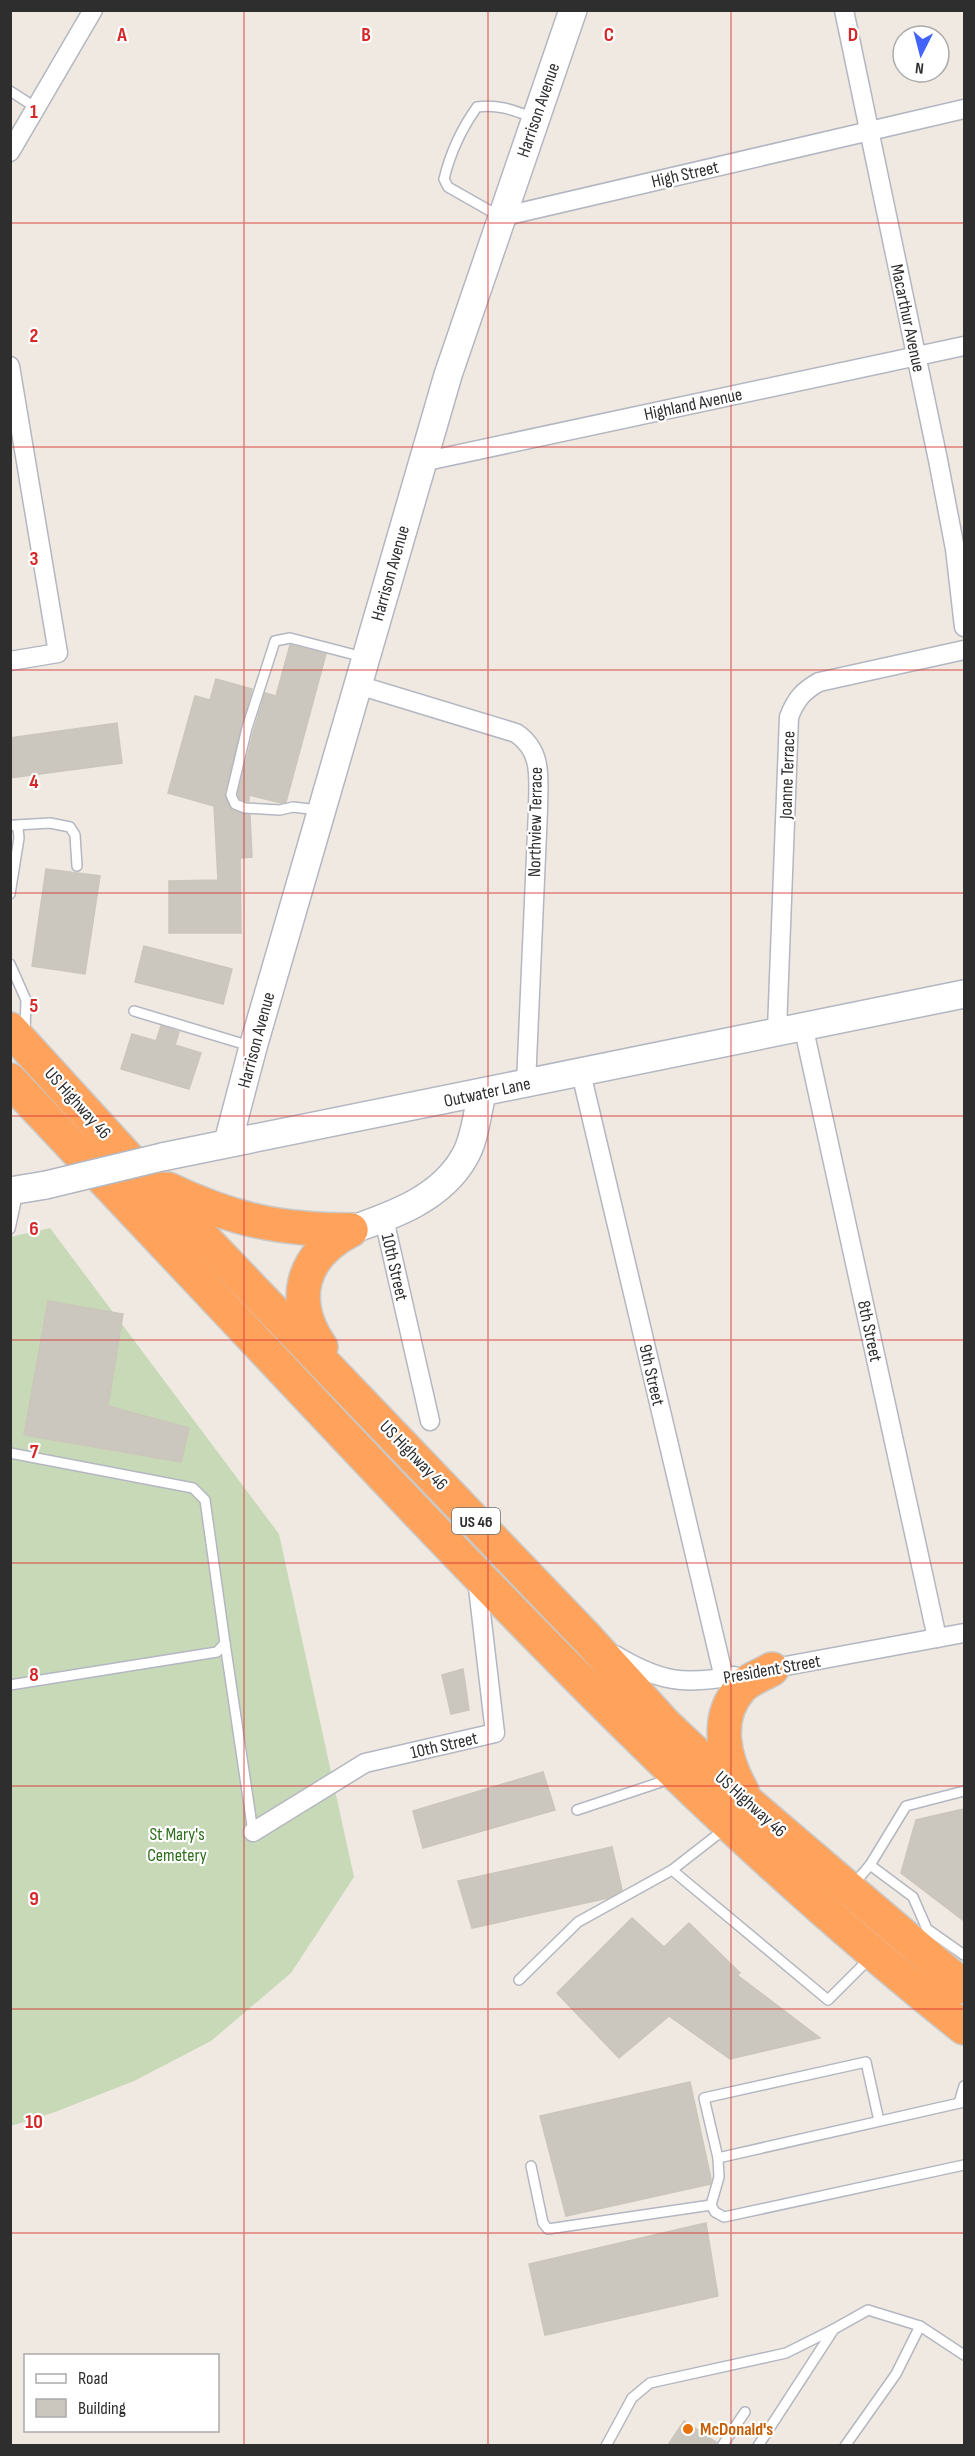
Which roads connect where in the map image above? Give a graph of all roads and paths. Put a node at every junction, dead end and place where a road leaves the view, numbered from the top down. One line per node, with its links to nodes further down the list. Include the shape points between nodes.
1 (93, 10): 5 (street)
2 (573, 10): 7 (street, Harrison Avenue)
3 (844, 10): 8 (street, Macarthur Avenue)
4 (10, 91): 5 (lane)
5 (35, 107): 9 (street)
6 (964, 109): 8 (street, High Street)
7 (535, 118): 10 (street, Harrison Avenue); 10 (lane, via 490,105 477,107 447,167 444,178 448,187)
8 (869, 132): 10 (street, High Street); 12 (street, Macarthur Avenue)
9 (10, 152)
10 (501, 217): 15 (street, Harrison Avenue)
11 (964, 346): 12 (street, Highland Avenue)
12 (915, 357): 15 (street, Highland Avenue); 16 (street, Macarthur Avenue, via 944,493)
13 (10, 366): 14 (street)
14 (15, 423): 19 (street, via 58,652)
15 (423, 462): 18 (street, Harrison Avenue)
16 (964, 627)
17 (964, 651): 28 (street, Joanne Terrace, via 819,682 794,702 789,717)
18 (366, 658): 20 (street, Harrison Avenue); 21 (lane, via 290,638 275,641 247,728 231,795 235,804 245,808)
19 (10, 661)
20 (358, 685): 21 (street, Harrison Avenue); 33 (street, Northview Terrace, via 516,733 535,752 538,810)
21 (321, 811): 30 (street, Harrison Avenue)
22 (13, 825): 23 (lane, via 50,823 70,827 75,835); 24 (lane, via 19,838)
23 (77, 866)
24 (10, 894)
25 (10, 964): 29 (lane, via 26,1000)
26 (964, 994): 28 (street, Outwater Lane)
27 (134, 1011): 30 (lane)
28 (790, 1028): 31 (street, Outwater Lane); 46 (street, 8th Street)
29 (17, 1036): 36 (highway, US Highway 46 / US 46)
30 (253, 1047): 35 (street, Harrison Avenue)
31 (581, 1073): 33 (street, Outwater Lane); 50 (street, 9th Street)
32 (10, 1080): 44 (highway, US Highway 46 / US 46)
33 (526, 1084): 34 (street, Outwater Lane)
34 (482, 1094): 35 (street, Outwater Lane); 38 (street, 10th Street, via 466,1156 440,1189)
35 (228, 1142): 36 (street, Outwater Lane)
36 (154, 1168): 37 (street, Outwater Lane, bridge); 40 (highway, via 210,1209 253,1222 305,1230); 41 (highway, US Highway 46 / US 46)
37 (14, 1190): 39 (lane)
38 (384, 1219): 40 (street, 10th Street); 42 (street, 10th Street)
39 (10, 1229)
40 (351, 1230): 41 (highway, via 332,1240 317,1255 303,1290 309,1331)
41 (345, 1384): 47 (highway, US Highway 46 / US 46)
42 (430, 1421)
43 (10, 1453): 48 (lane, via 193,1488 205,1500)
44 (477, 1574): 52 (highway, US Highway 46 / US 46); 56 (street, 10th Street, via 495,1734 365,1764)
45 (964, 1634): 46 (street, President Street)
46 (937, 1638): 49 (street, President Street)
47 (588, 1639): 50 (street, President Street, via 664,1679 688,1683); 55 (highway, US Highway 46 / US 46)
48 (225, 1643): 51 (lane, via 217,1652); 56 (lane)
49 (772, 1669): 50 (street, President Street); 55 (highway, via 741,1687 726,1709 728,1767)
50 (724, 1678)
51 (10, 1685)
52 (678, 1776): 54 (lane); 55 (highway, US Highway 46 / US 46)
53 (964, 1791): 57 (lane, via 906,1806)
54 (577, 1810)
55 (741, 1815): 58 (lane); 59 (highway, US Highway 46 / US 46); 60 (highway, US Highway 46 / US 46)
56 (253, 1832)
57 (870, 1865): 59 (lane); 61 (lane, via 913,1897 927,1929)
58 (672, 1870): 60 (lane, via 828,2000); 62 (lane, via 578,1922)
59 (849, 1890): 61 (highway, US Highway 46 / US 46)
60 (874, 1954): 63 (highway, US Highway 46 / US 46)
61 (963, 1975)
62 (519, 1980)
63 (964, 2033)
64 (964, 2086): 65 (lane)
65 (962, 2102): 66 (lane)
66 (879, 2121): 67 (lane); 67 (lane, via 866,2062 704,2098)
67 (718, 2158): 70 (lane, via 719,2177)
68 (964, 2165): 70 (lane, via 724,2217)
69 (531, 2166): 70 (lane, via 543,2223 548,2229)
70 (711, 2205)
71 (920, 2326): 72 (lane, via 868,2310); 73 (lane); 78 (lane, via 896,2374)
72 (834, 2329): 75 (lane, via 786,2353 650,2383 632,2398); 77 (lane)
73 (964, 2355)
74 (745, 2412): 76 (lane)
75 (606, 2445)
76 (722, 2445)
77 (758, 2445)
78 (845, 2445)

